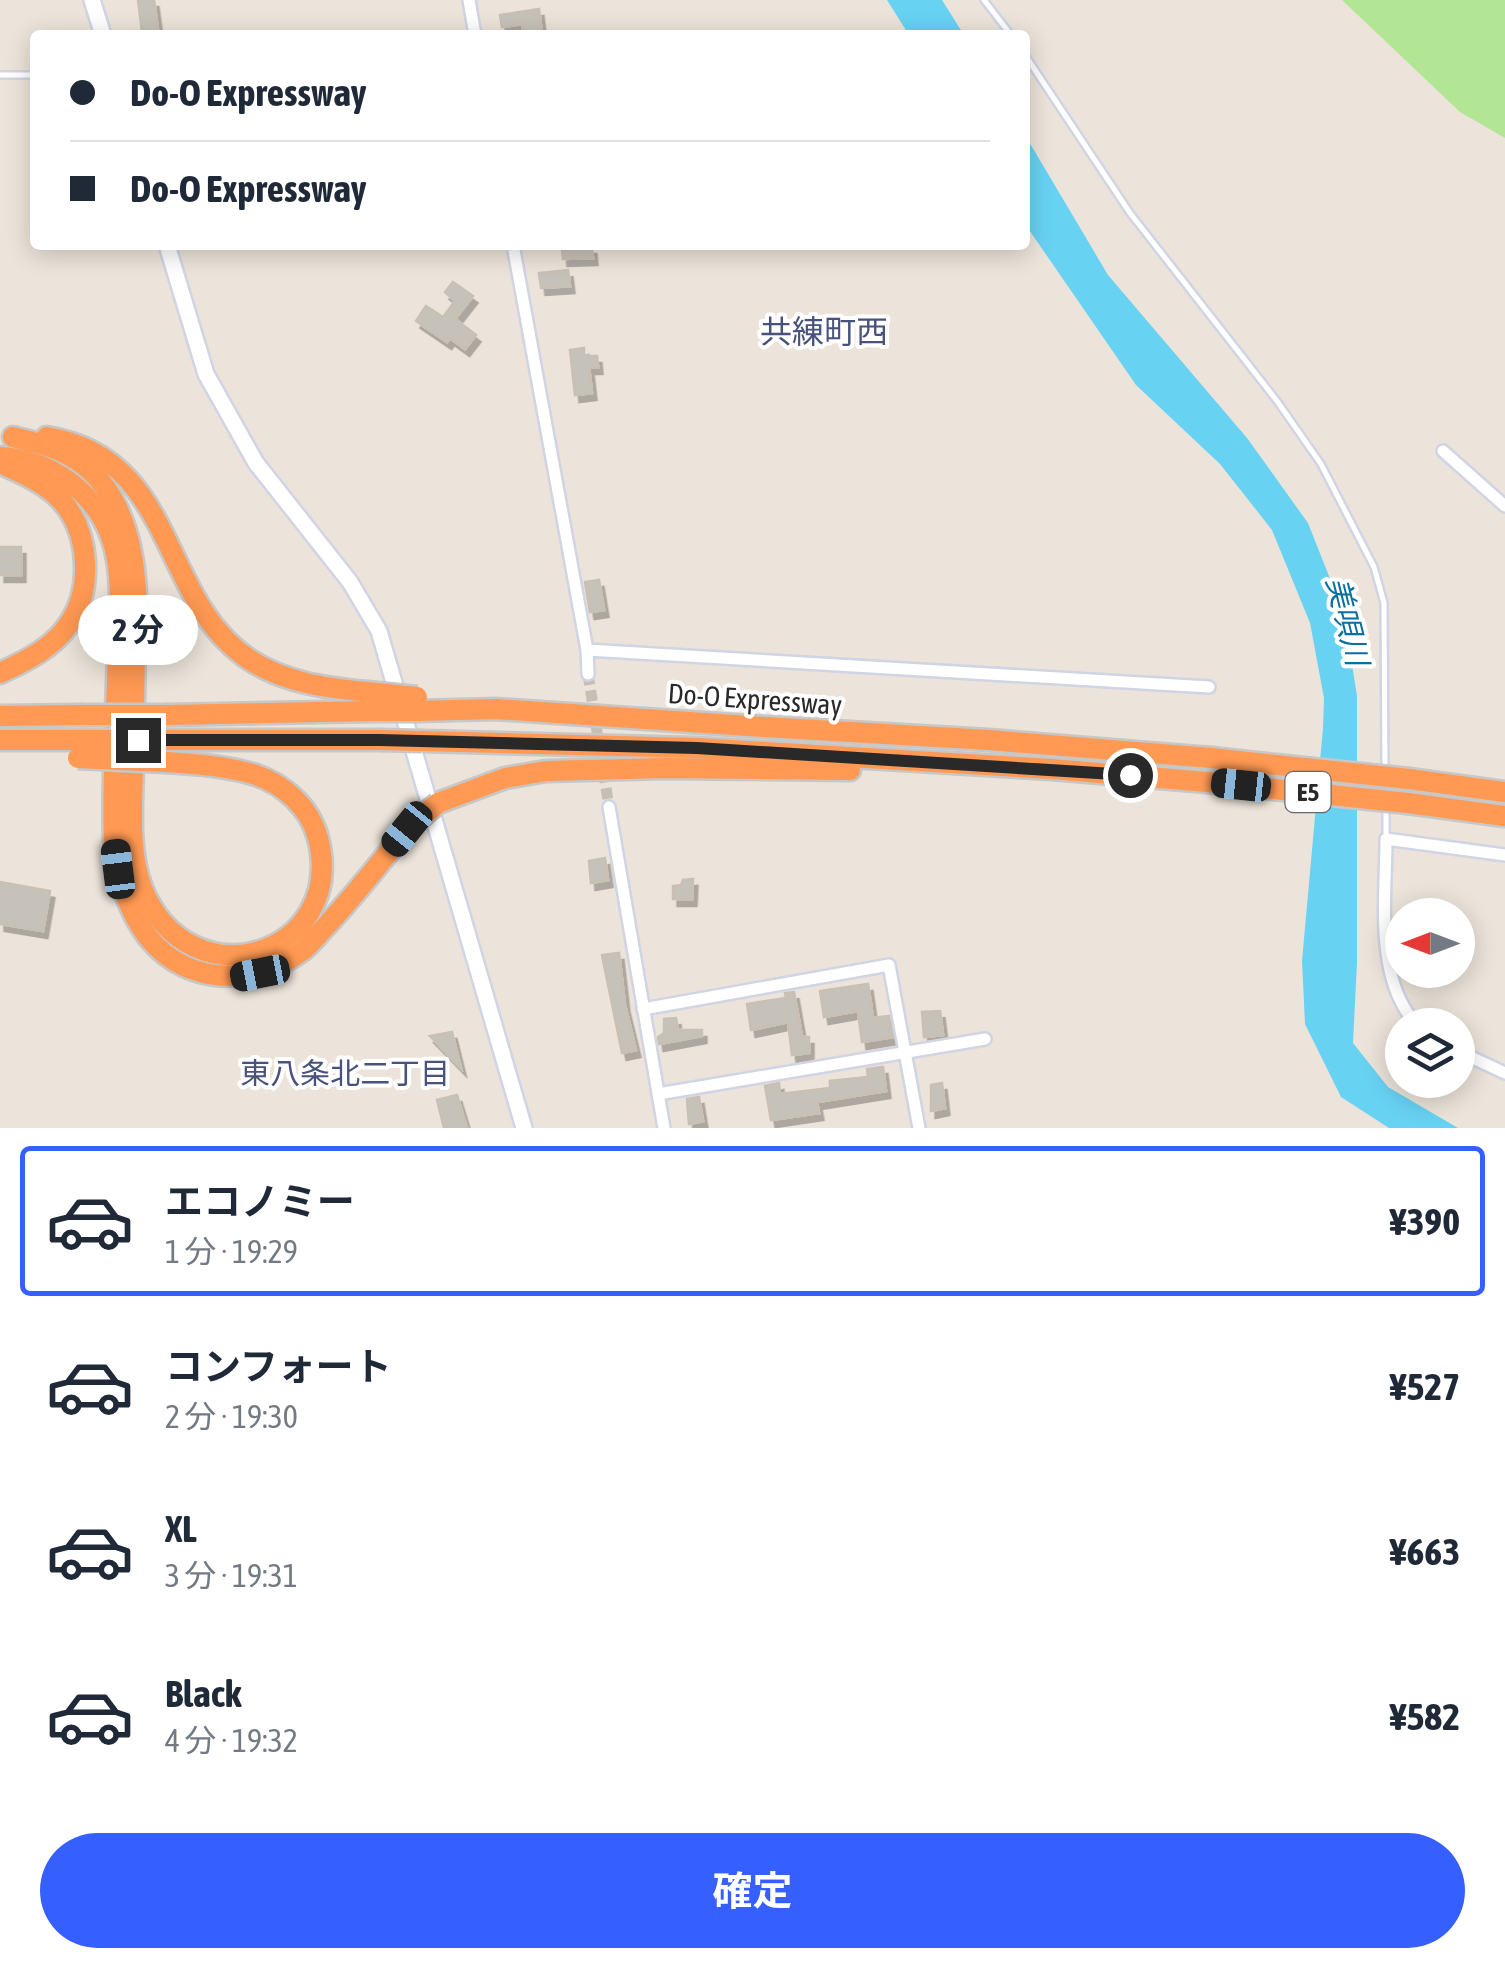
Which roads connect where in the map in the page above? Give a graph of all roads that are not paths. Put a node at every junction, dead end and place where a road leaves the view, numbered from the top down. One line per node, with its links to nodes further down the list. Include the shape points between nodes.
1 (92, 0): 4 (street)
2 (469, 0): 5 (street)
3 (984, 0): 6 (lane)
4 (101, 30)
5 (474, 30)
6 (1007, 30)
7 (1030, 63): 25 (lane, via 1130,214 1321,464 1374,566 1384,602)
8 (30, 74): 9 (lane)
9 (0, 75)
10 (169, 250): 39 (street, via 215,391 256,463 350,582 379,631)
11 (514, 250): 16 (street)
12 (6, 437): 20 (highway, via 72,442 117,469 162,528 198,605 226,642 284,677); 23 (highway, bridge, via 60,450 92,474 128,534 136,592 132,826 138,875 154,910 185,942 216,955 248,955 274,945 302,922 318,891 319,842 306,811 280,787 218,766 166,762)
13 (1442, 451): 15 (street)
14 (0, 460): 17 (highway, via 62,501 79,531 85,568 70,624 50,645); 24 (highway, bridge, via 29,462 71,482 112,538 120,590 118,869 141,928 158,948 212,975 260,973 305,949 407,829 438,803 505,778 666,768)
15 (1505, 506)
16 (586, 650): 18 (street); 19 (street)
17 (0, 672)
18 (588, 674)
19 (1208, 688)
20 (370, 701): 21 (highway, Do-O Expressway / E5, bridge, via 168,716); 26 (highway, Do-O Expressway / E5, bridge, via 989,740)
21 (0, 716)
22 (0, 741): 23 (highway, Do-O Expressway / E5)
23 (79, 749): 24 (highway, Do-O Expressway / E5, bridge, via 167,740 380,740 697,748)
24 (1052, 769): 29 (highway, Do-O Expressway / E5, bridge)
25 (1386, 780)
26 (1505, 792)
27 (1386, 800): 30 (lane)
28 (609, 807): 33 (street)
29 (1505, 816)
30 (1386, 839): 31 (street); 32 (street, via 1386,953)
31 (1505, 854)
32 (1405, 1008)
33 (644, 1009): 35 (street, via 889,964); 38 (street)
34 (986, 1039): 35 (street)
35 (906, 1052): 38 (street); 41 (street)
36 (1475, 1059): 37 (street)
37 (1505, 1072)
38 (658, 1094): 40 (street)
39 (524, 1128)
40 (664, 1128)
41 (919, 1128)

